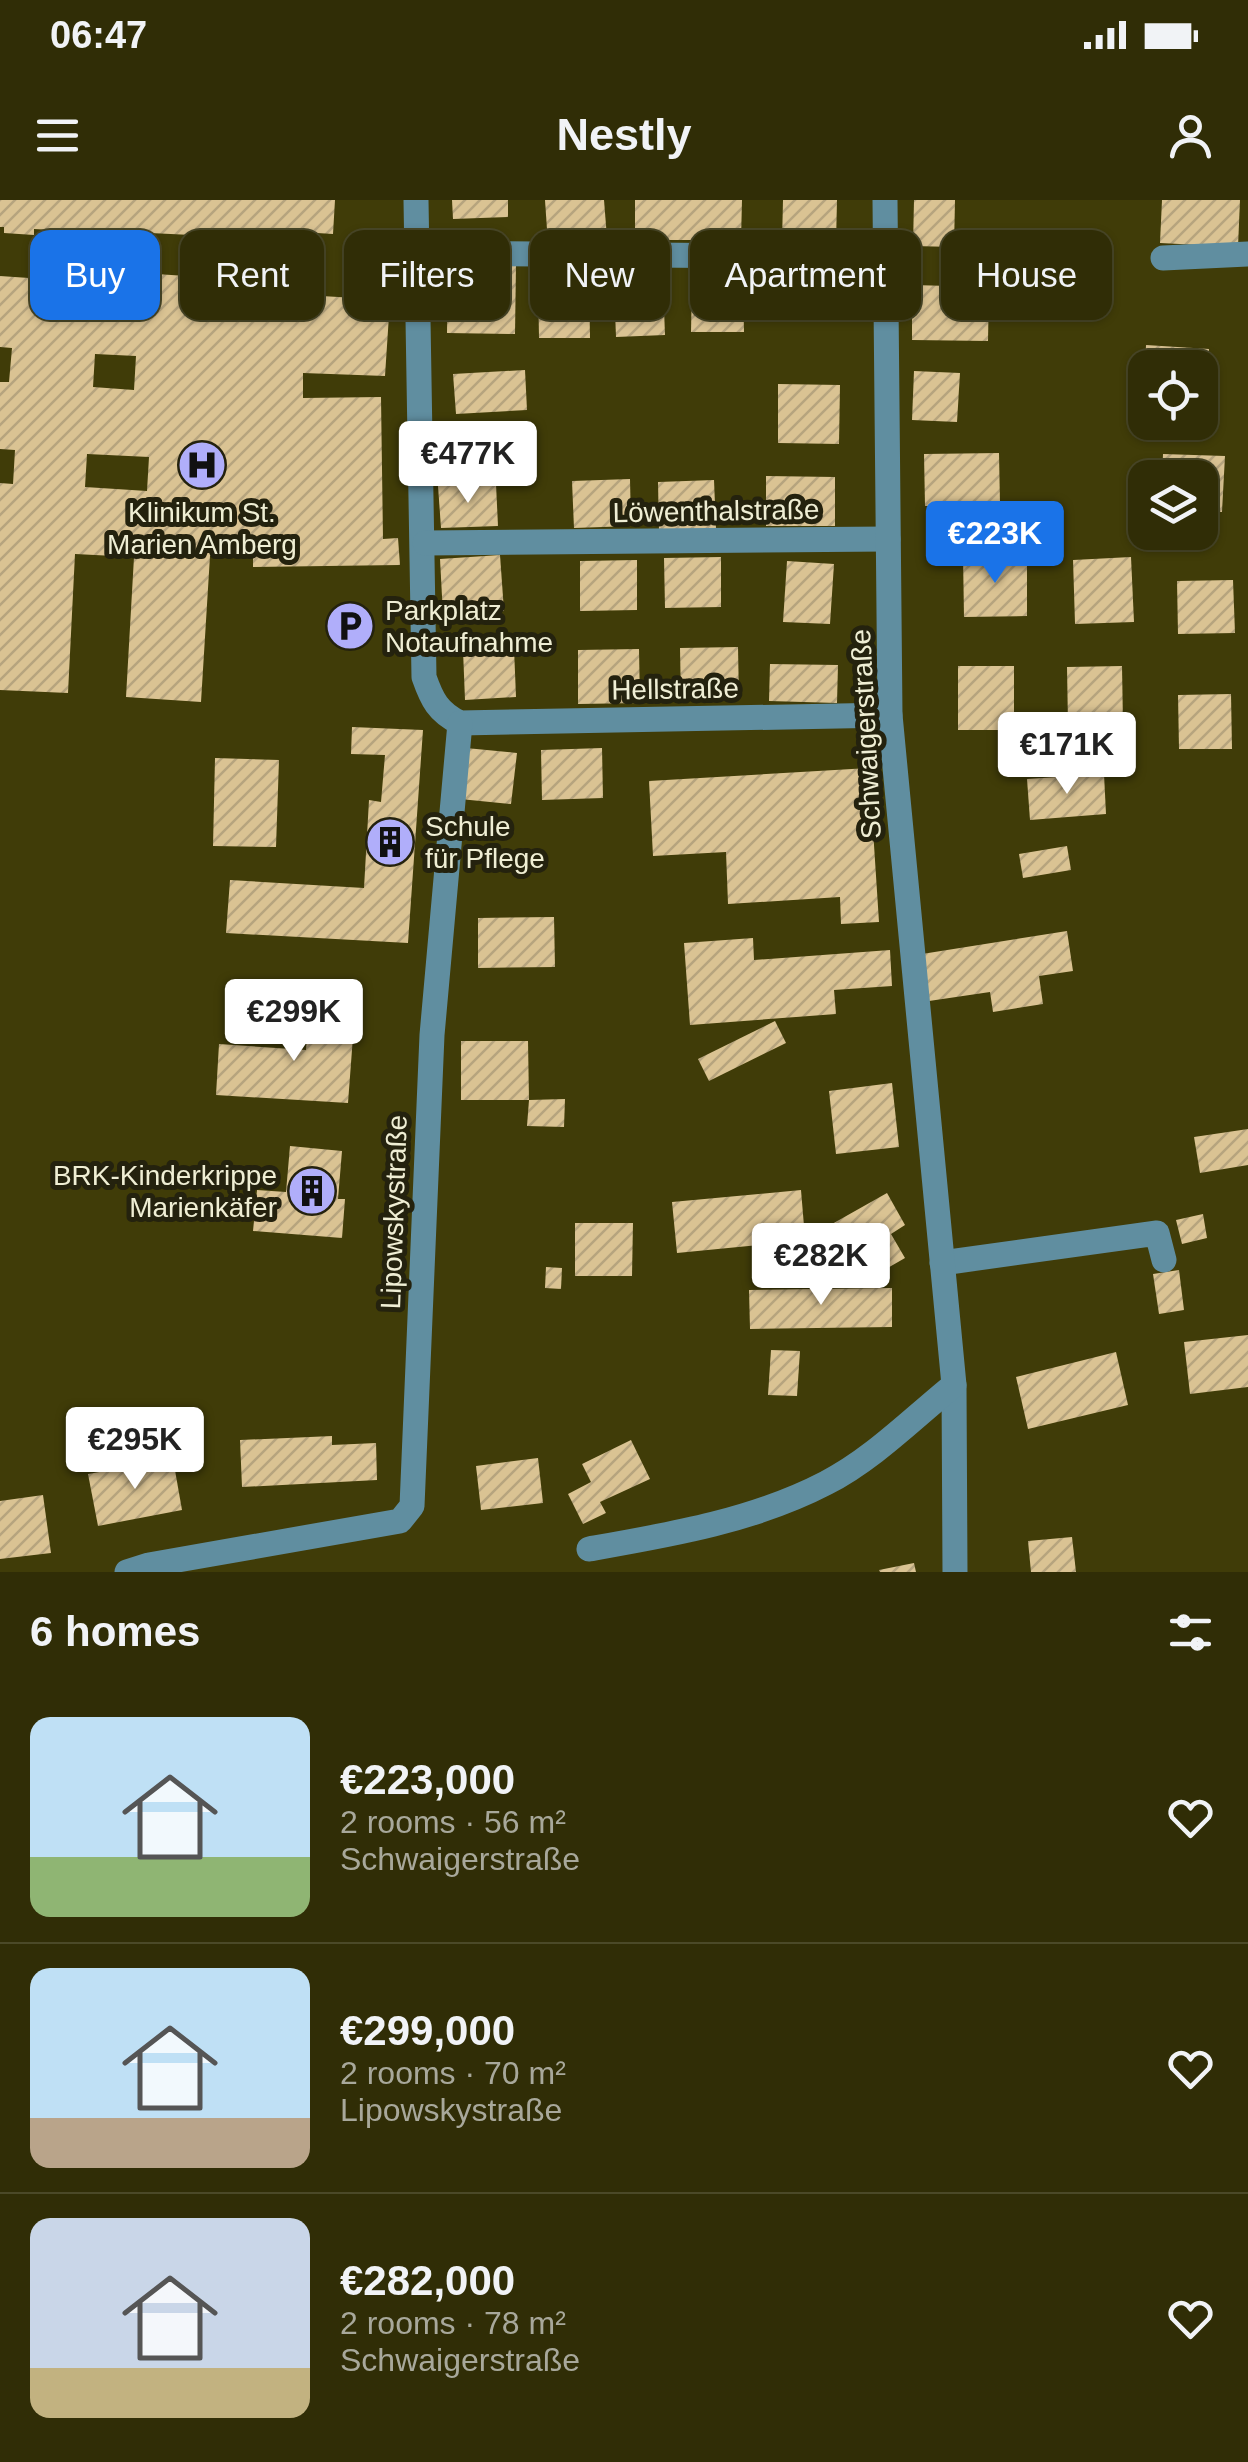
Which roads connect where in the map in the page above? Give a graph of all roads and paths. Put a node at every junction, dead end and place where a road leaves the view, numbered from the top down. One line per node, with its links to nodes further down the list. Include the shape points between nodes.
1 (416, 200): 3 (street)
2 (885, 200): 4 (street, Schwaigerstraße)
3 (417, 230)
4 (884, 230)
5 (1248, 254): 8 (street)
6 (510, 255): 7 (street)
7 (690, 256)
8 (1163, 258)
9 (420, 320): 12 (street)
10 (885, 320): 11 (street, Schwaigerstraße)
11 (888, 539): 12 (street, Löwenthalstraße); 13 (street, Schwaigerstraße)
12 (425, 544): 14 (street, via 424,676 432,700)
13 (890, 715): 14 (street, Hellstraße); 16 (street, Schwaigerstraße)
14 (460, 723): 19 (street, Lipowskystraße, via 432,1036 412,1506 400,1521)
15 (1164, 1260): 16 (street, via 1157,1233)
16 (942, 1263): 17 (street, Schwaigerstraße)
17 (954, 1385): 18 (street, via 824,1484 725,1521); 20 (street, Schwaigerstraße)
18 (590, 1549)
19 (142, 1570)
20 (954, 1572)

